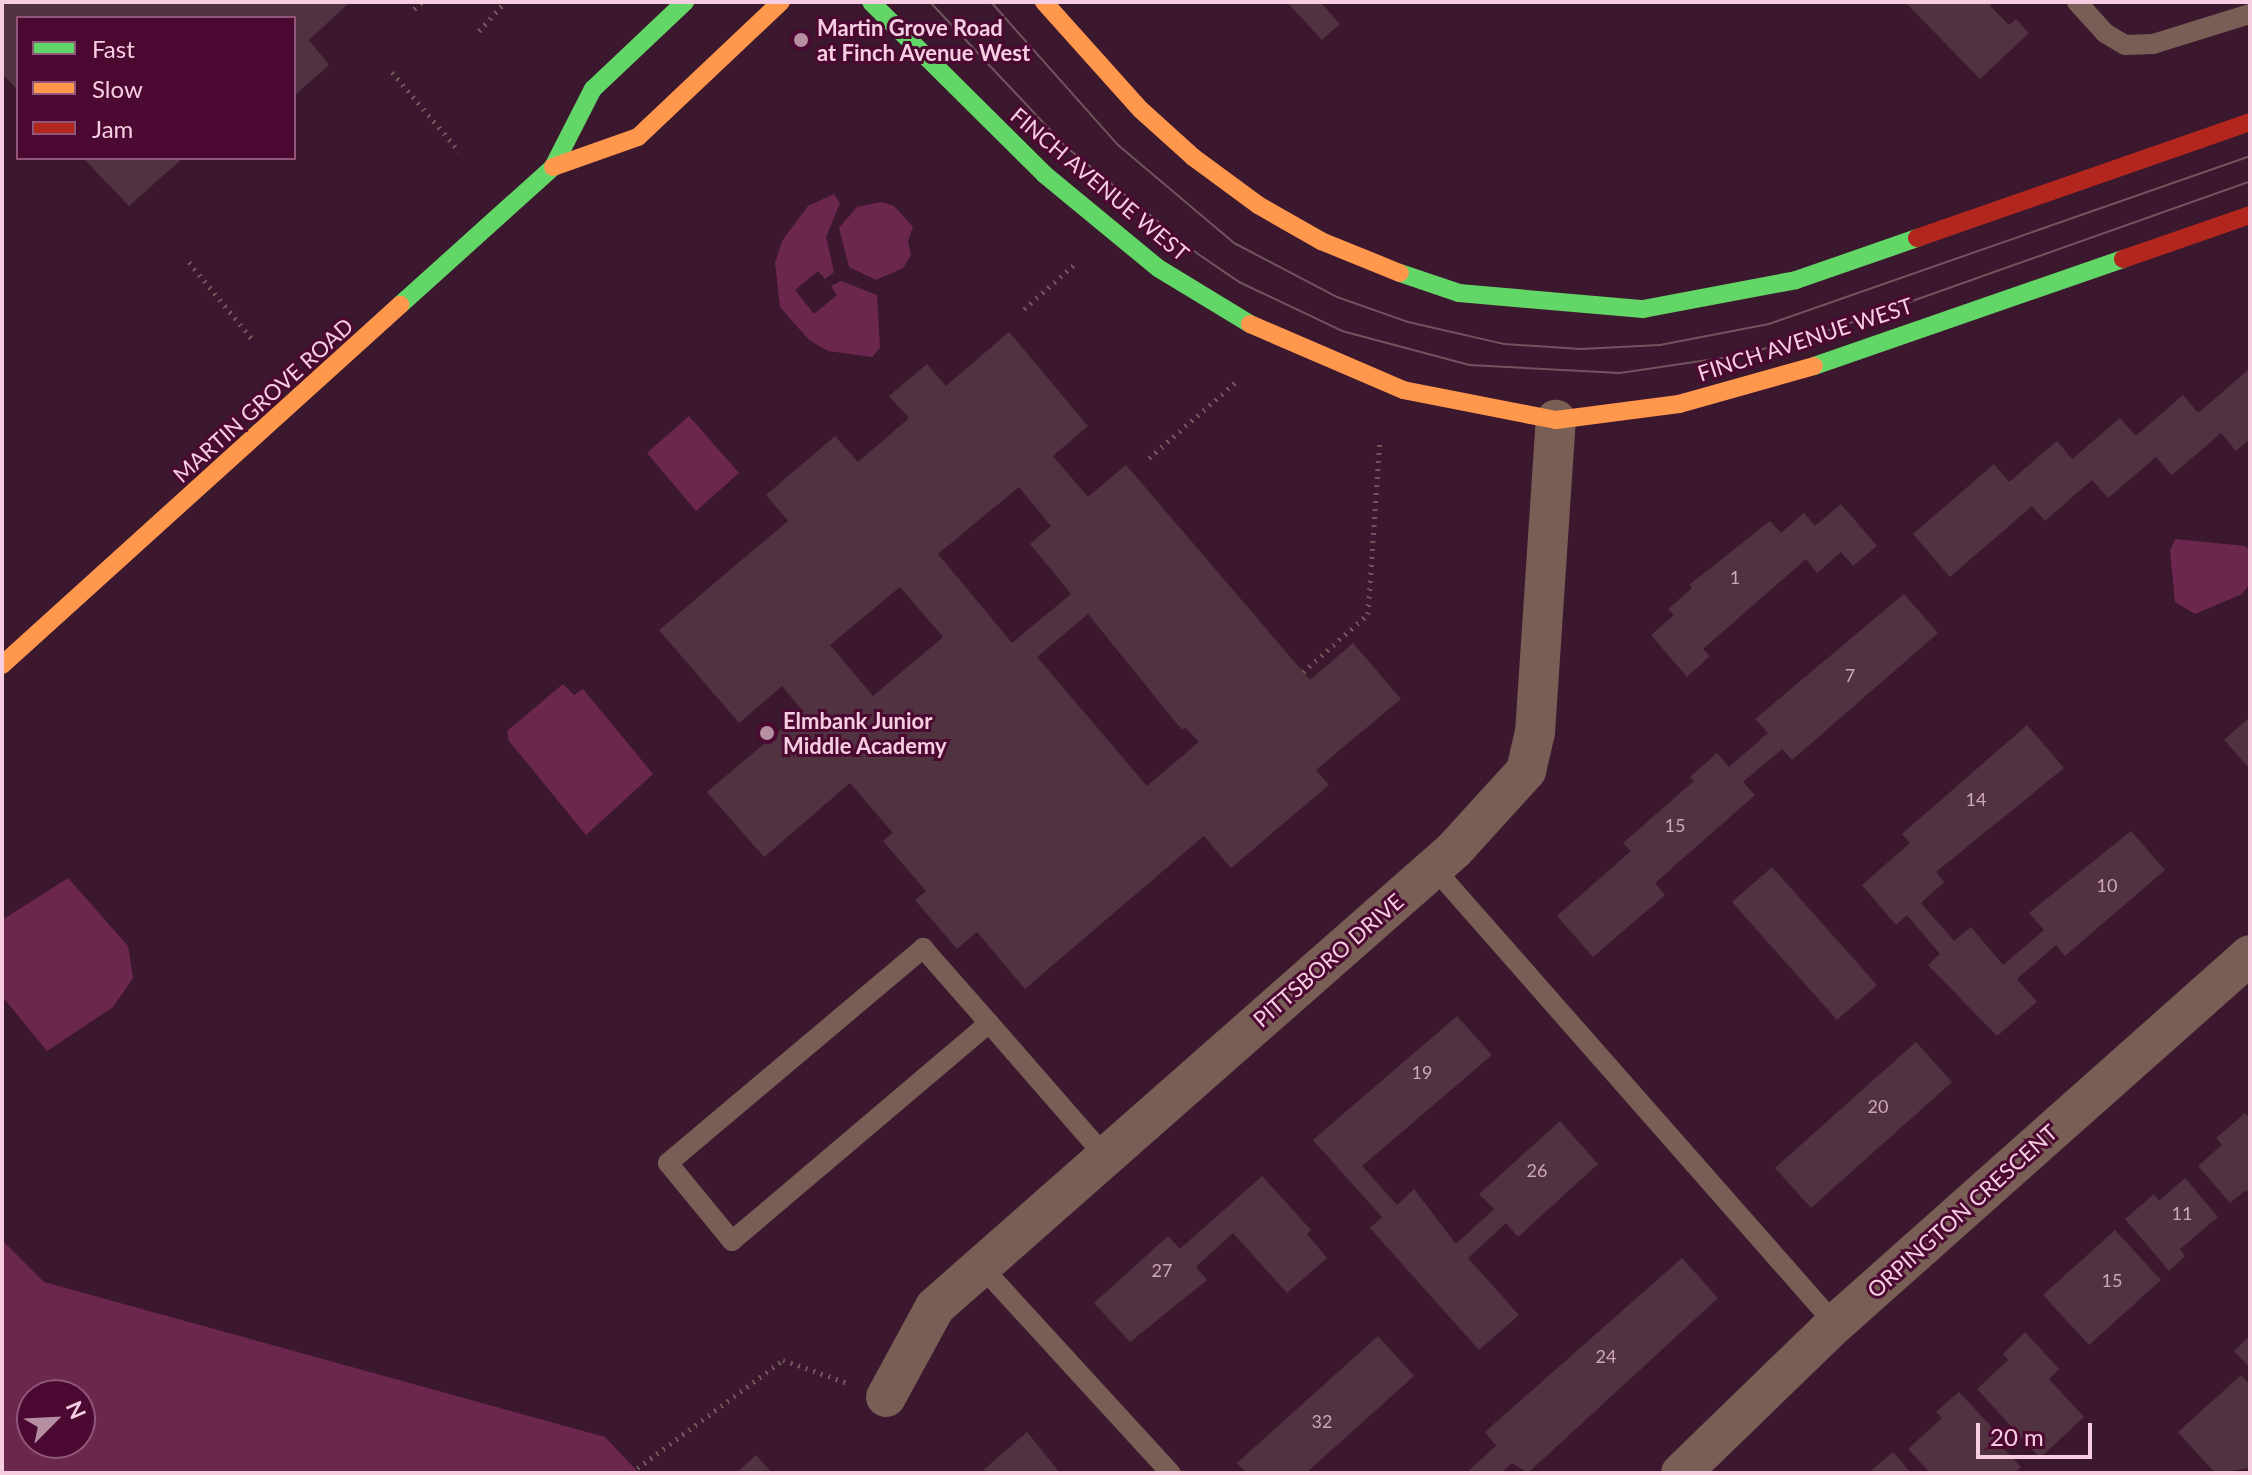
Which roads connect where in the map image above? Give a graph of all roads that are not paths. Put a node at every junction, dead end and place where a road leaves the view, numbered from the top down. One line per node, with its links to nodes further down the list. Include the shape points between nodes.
1 (685, 2): 8 (main road, MARTIN GROVE ROAD, via 593,89)
2 (781, 2): 8 (main road, MARTIN GROVE ROAD, via 638,137)
3 (871, 2): 10 (main road, FINCH AVENUE WEST, via 1044,174 1158,268 1240,320 1403,390)
4 (1044, 2): 7 (main road, via 1141,110 1258,205 1321,241 1459,293 1565,306 1643,309 1796,280)
5 (2077, 2): 6 (lane, via 2125,45 2153,44)
6 (2250, 14)
7 (2250, 122)
8 (553, 167): 11 (main road, MARTIN GROVE ROAD)
9 (2250, 215): 10 (main road, FINCH AVENUE WEST, via 1791,374 1679,404)
10 (1556, 420): 12 (street, PITTSBORO DRIVE, via 1535,733 1526,771)
11 (2, 665)
12 (1433, 867): 15 (street, PITTSBORO DRIVE); 17 (lane)
13 (2250, 955): 17 (street, ORPINGTON CRESCENT)
14 (989, 1023): 14 (lane, via 923,948 668,1163 732,1241); 15 (lane)
15 (1105, 1156): 16 (street, PITTSBORO DRIVE)
16 (981, 1266): 18 (street, PITTSBORO DRIVE, via 935,1307); 19 (lane)
17 (1835, 1324): 20 (street, ORPINGTON CRESCENT)
18 (886, 1397)
19 (1171, 1473)
20 (1681, 1473)

